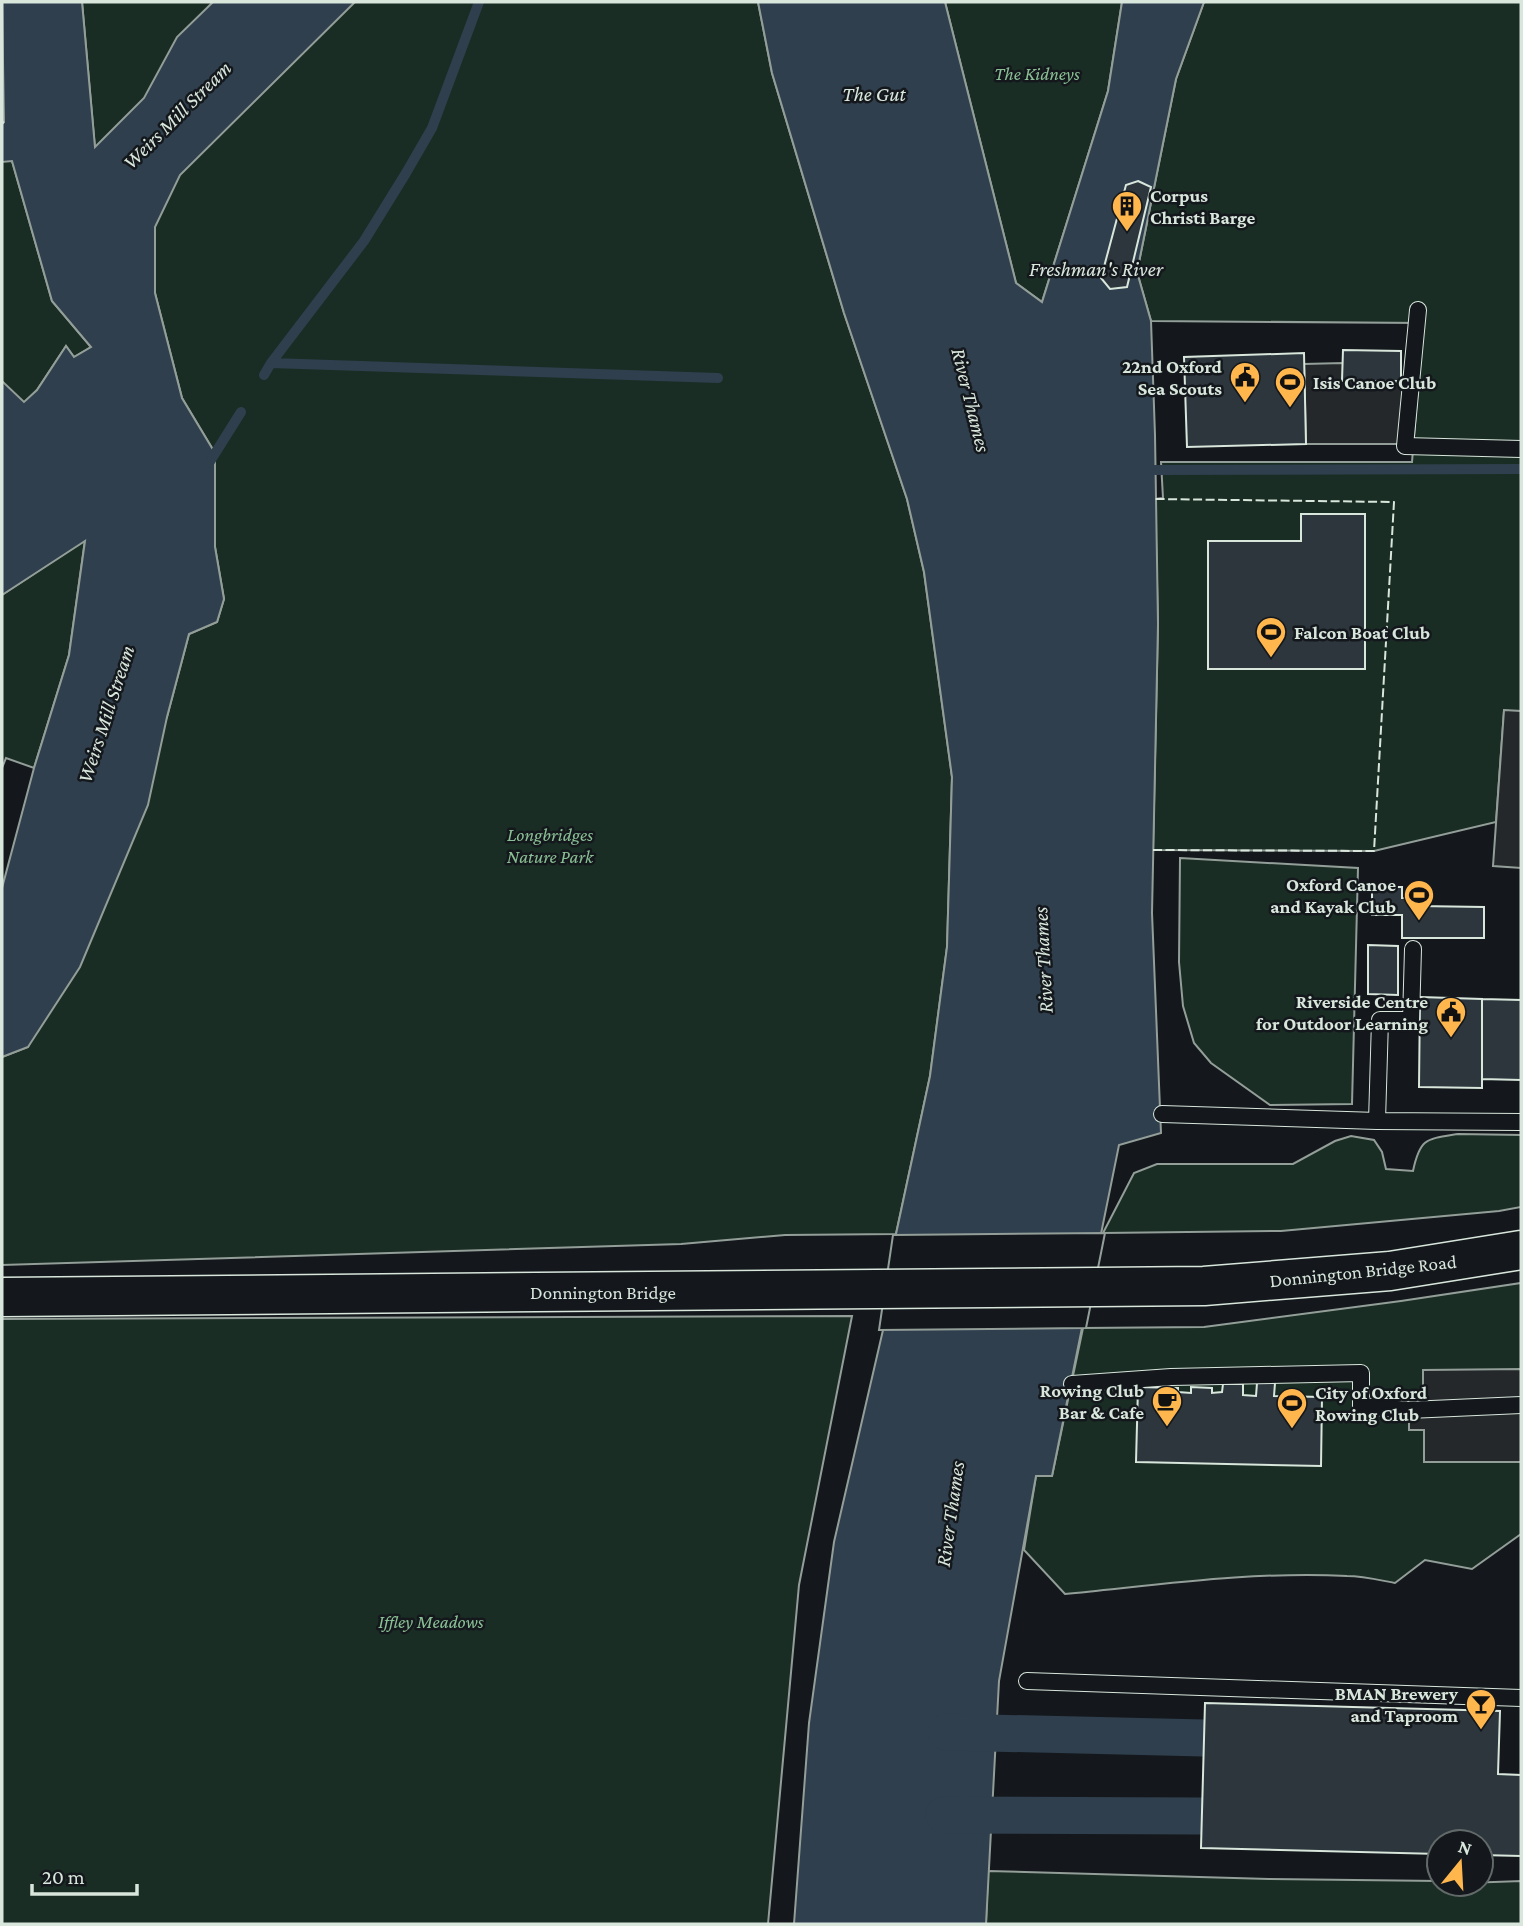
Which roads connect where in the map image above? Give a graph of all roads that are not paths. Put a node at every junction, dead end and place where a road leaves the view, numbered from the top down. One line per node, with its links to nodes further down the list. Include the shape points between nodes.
1 (1418, 310): 2 (lane, via 1405,446)
2 (1521, 449)
3 (1413, 949): 5 (lane, via 1411,1020 1380,1020)
4 (1162, 1114): 5 (lane)
5 (1377, 1121): 6 (lane)
6 (1521, 1122)
7 (1521, 1250): 8 (main road, Donnington Bridge Road, via 1390,1271)
8 (1204, 1286): 9 (main road, Donnington Bridge)
9 (2, 1297)
10 (1072, 1384): 11 (lane, via 1361,1373 1361,1406 1409,1410)
11 (1521, 1405)
12 (1027, 1681): 13 (lane)
13 (1521, 1698)

